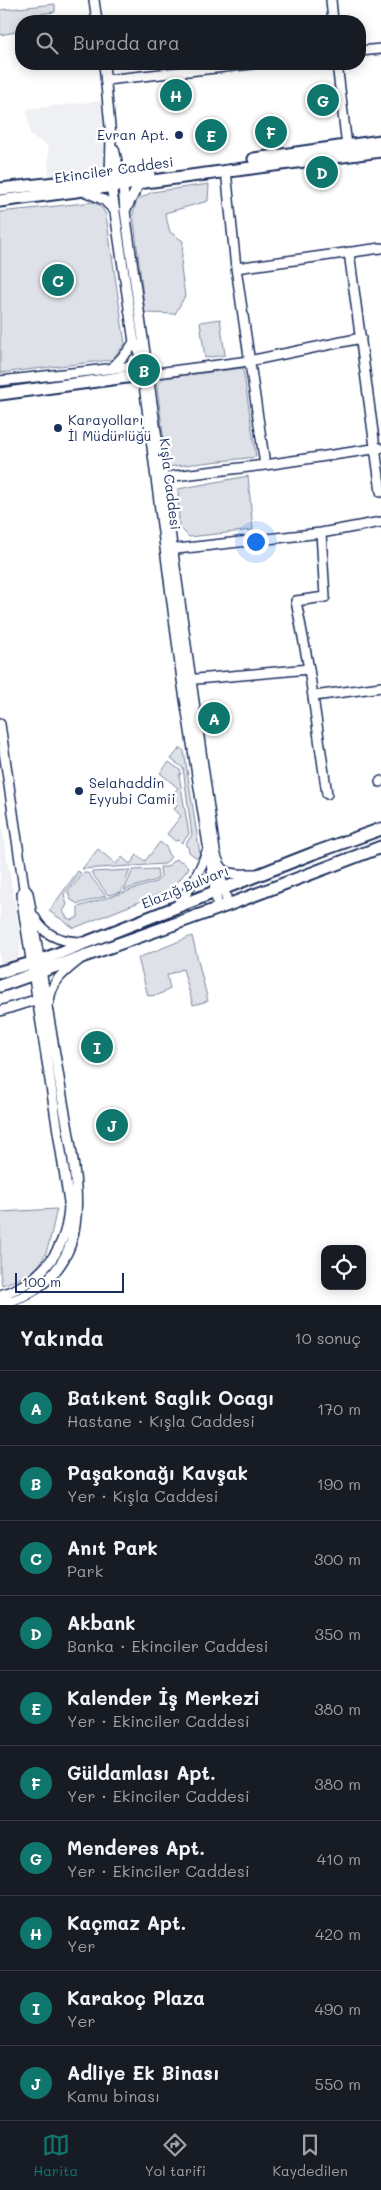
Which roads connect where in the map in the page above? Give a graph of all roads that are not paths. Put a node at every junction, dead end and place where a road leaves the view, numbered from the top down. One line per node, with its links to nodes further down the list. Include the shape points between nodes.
1 (94, 0): 3 (street)
2 (331, 0): 4 (street)
3 (96, 15)
4 (332, 15)
5 (381, 49): 6 (street)
6 (366, 50)
7 (105, 70): 10 (street)
8 (197, 70): 10 (street)
9 (338, 70): 12 (street)
10 (106, 80): 15 (street, Kışla Caddesi)
11 (381, 141): 12 (main road, Ekinciler Caddesi)
12 (347, 146): 15 (main road, Ekinciler Caddesi)
13 (381, 150): 14 (main road, Ekinciler Caddesi)
14 (226, 170): 16 (main road, Ekinciler Caddesi); 23 (street)
15 (116, 182): 16 (main road, Ekinciler Caddesi); 17 (main road, Ekinciler Caddesi); 18 (main road, Ekinciler Caddesi); 20 (street, Kışla Caddesi)
16 (140, 182): 20 (street)
17 (0, 189)
18 (82, 190): 19 (main road, Ekinciler Caddesi); 20 (street)
19 (0, 201)
20 (120, 211): 25 (street, Kışla Caddesi); 28 (street)
21 (381, 248): 22 (street)
22 (349, 252): 23 (street); 24 (street)
23 (236, 268): 26 (street)
24 (361, 338): 26 (street); 31 (street)
25 (134, 342): 27 (street); 28 (street, Kışla Caddesi)
26 (249, 361): 28 (street); 32 (street)
27 (111, 368): 28 (street); 29 (street)
28 (144, 370): 30 (main road); 33 (street, Kışla Caddesi)
29 (0, 381)
30 (0, 394)
31 (378, 448): 32 (street); 34 (street)
32 (265, 465): 33 (street)
33 (159, 478): 37 (street, Kışla Caddesi)
34 (381, 492)
35 (381, 522): 36 (street)
36 (321, 533): 37 (street); 38 (street, via 325,597 296,601)
37 (169, 550): 39 (street, Kışla Caddesi)
38 (309, 669): 39 (street); 41 (street)
39 (186, 679): 46 (street, Kışla Caddesi); 48 (street)
40 (381, 687): 41 (street)
41 (314, 696): 44 (street)
42 (0, 724): 43 (street)
43 (1, 735): 50 (street)
44 (327, 794)
45 (381, 829): 49 (main road, Elazığ Bulvarı)
46 (208, 847): 51 (street, Kışla Caddesi); 53 (street, via 194,885)
47 (381, 847): 52 (main road, Elazığ Bulvarı)
48 (218, 866): 49 (street, via 232,874); 51 (street)
49 (261, 874): 51 (main road, Elazığ Bulvarı)
50 (24, 888): 54 (street); 57 (street, via 23,908)
51 (220, 890): 52 (street, Kışla Caddesi); 53 (main road, Elazığ Bulvarı)
52 (223, 906): 56 (main road, Elazığ Bulvarı)
53 (176, 907): 55 (main road, Elazığ Bulvarı)
54 (31, 910): 55 (street, via 42,928 52,936 69,942); 57 (street)
55 (88, 942): 57 (main road, Elazığ Bulvarı)
56 (82, 957): 57 (main road, Elazığ Bulvarı); 62 (street, via 54,982)
57 (36, 967): 58 (main road, Elazığ Bulvarı); 59 (main road, Elazığ Bulvarı); 60 (street); 62 (street)
58 (0, 972)
59 (0, 986)
60 (38, 999): 61 (street); 63 (street, via 68,1193 68,1221 59,1248 42,1271 18,1288)
61 (0, 1011)
62 (48, 1012): 64 (street, via 76,1193 76,1224 67,1252 48,1279 23,1297)
63 (0, 1295)
64 (0, 1304)

